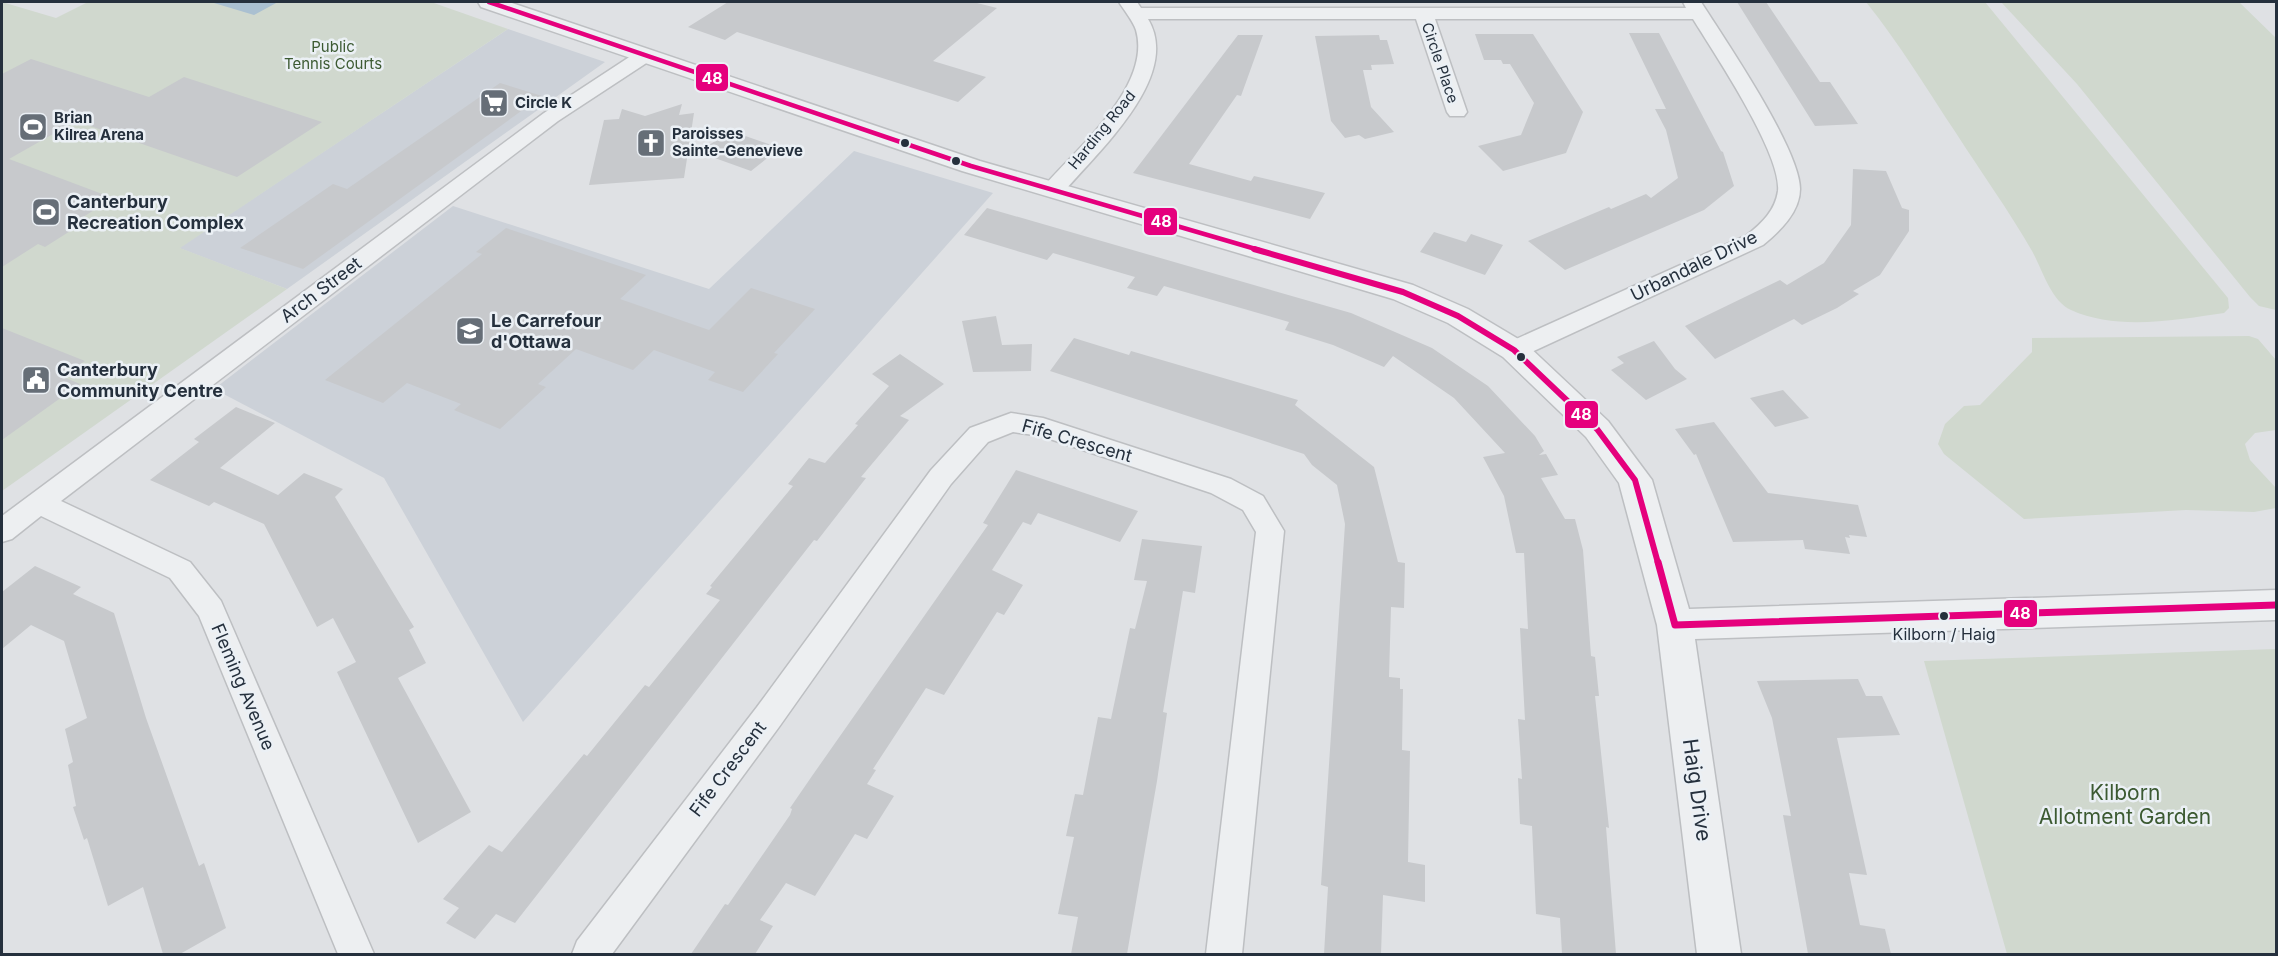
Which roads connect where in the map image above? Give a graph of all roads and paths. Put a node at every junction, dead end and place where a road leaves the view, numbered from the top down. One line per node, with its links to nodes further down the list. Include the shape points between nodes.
1 (489, 2): 5 (street, Haig Drive)
2 (1696, 7): 4 (street); 8 (street, Urbandale Drive, via 1782,156 1790,186 1781,218 1755,240)
3 (1131, 8): 4 (street); 7 (street, Harding Road, via 1145,30 1146,63 1133,97)
4 (1424, 14): 6 (street, Circle Place)
5 (644, 56): 7 (street, Haig Drive, via 971,166); 9 (street, Arch Street, via 551,117)
6 (1457, 112)
7 (1054, 189): 8 (street, Haig Drive, via 1403,292 1458,316)
8 (1514, 350): 12 (street, Haig Drive, via 1597,429 1635,480)
9 (39, 503): 10 (street, Arch Street); 13 (street, Fleming Avenue, via 180,570 211,610)
10 (2, 531)
11 (2277, 605): 12 (street)
12 (1675, 625): 16 (street, Haig Drive)
13 (356, 954)
14 (590, 954): 15 (street, Fife Crescent, via 941,477 979,435 1011,422 1042,427 1221,486 1253,503 1270,531)
15 (1224, 954)
16 (1719, 954)

